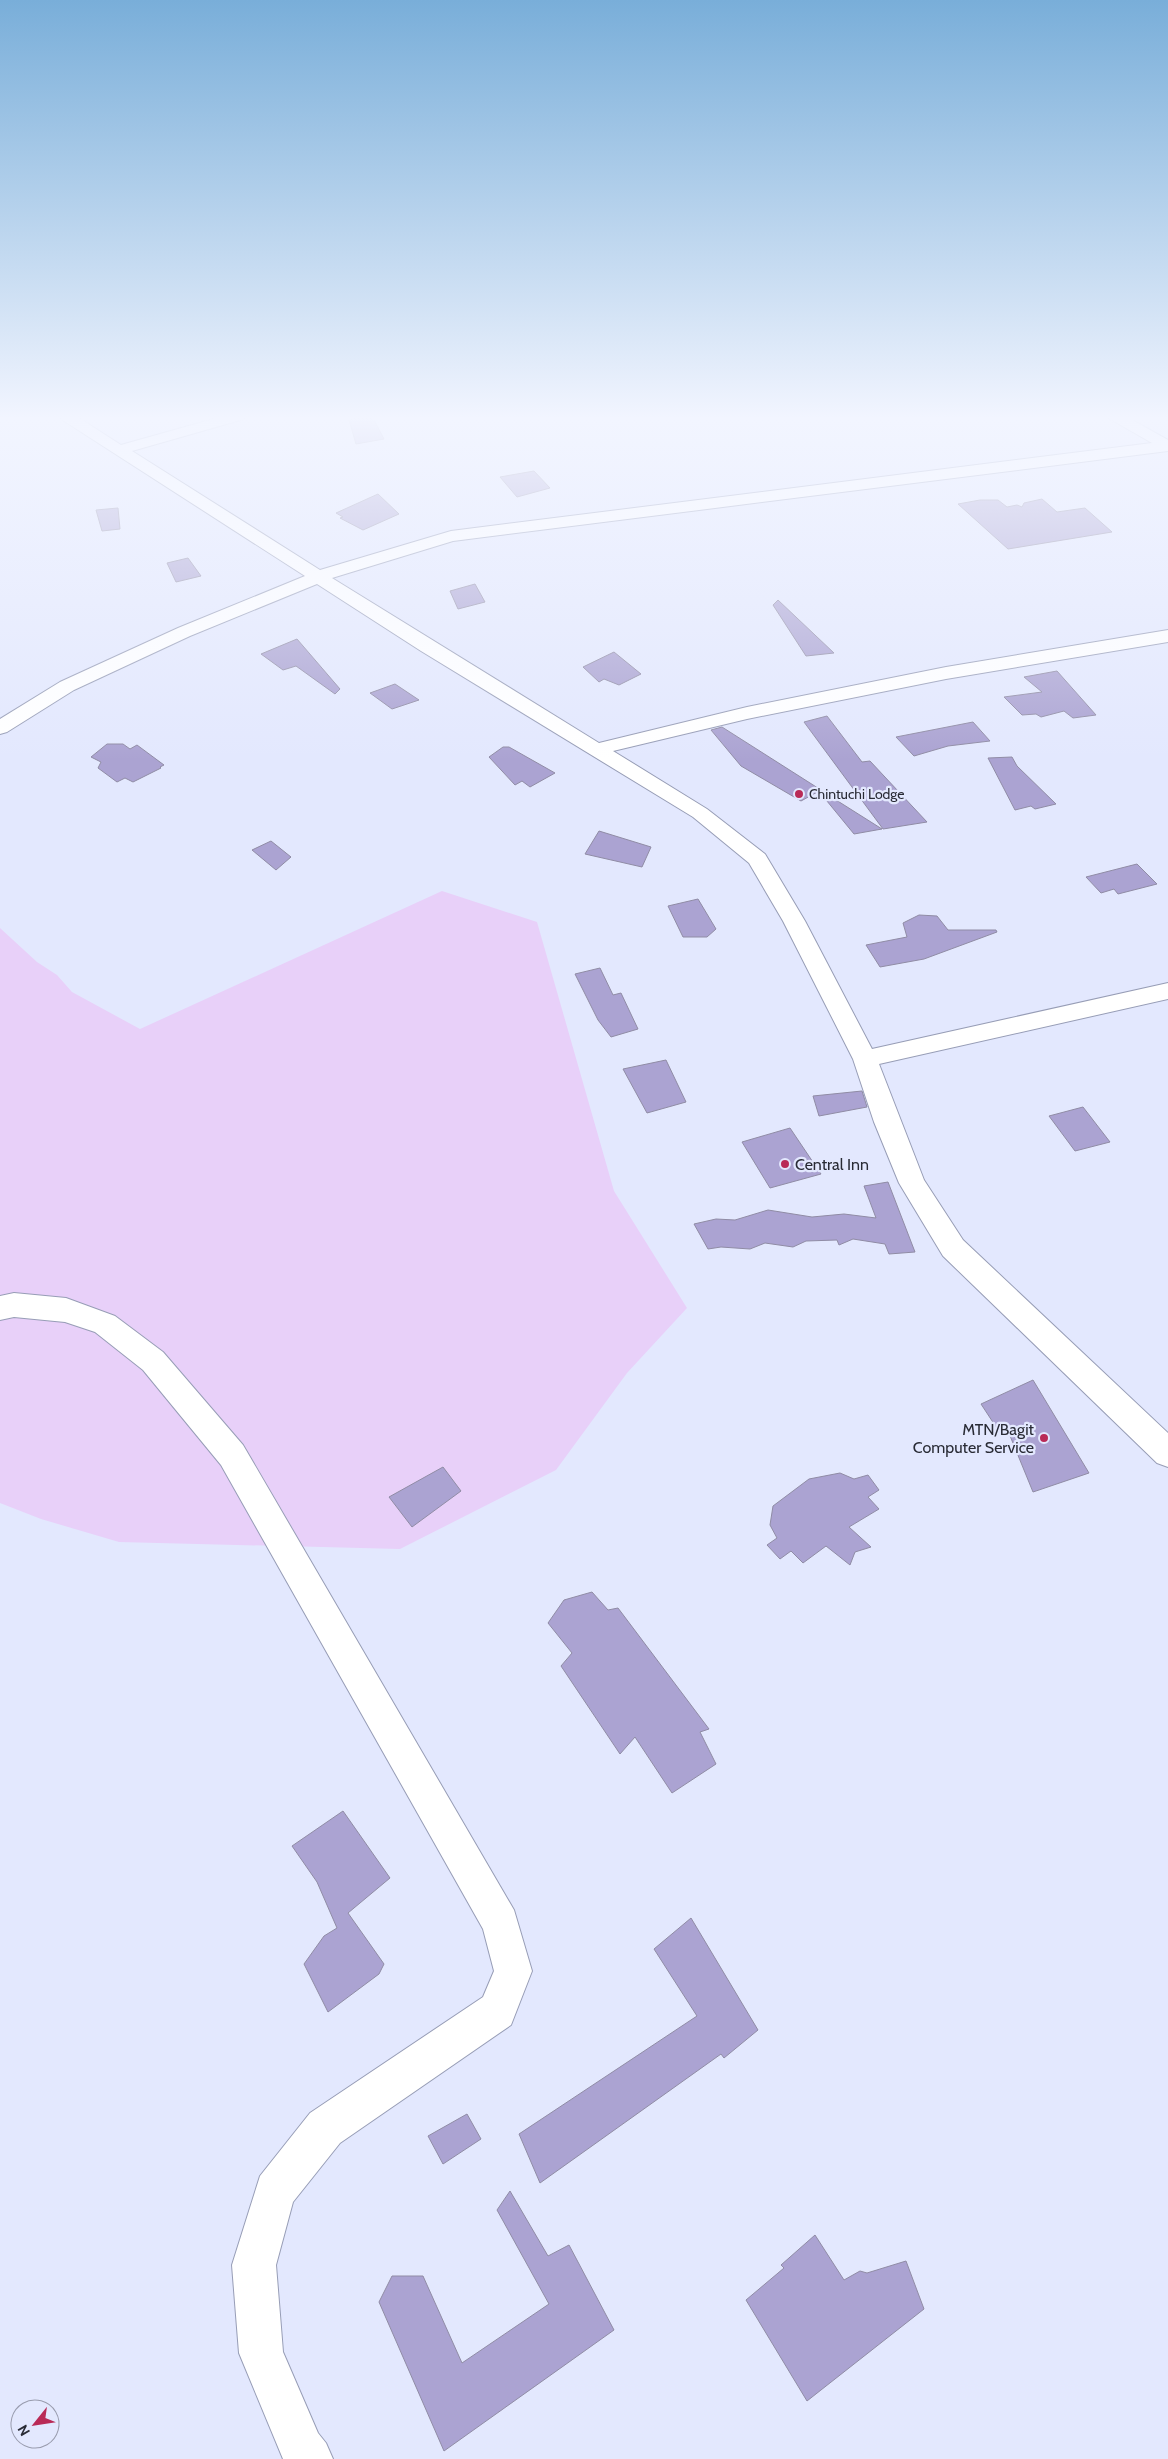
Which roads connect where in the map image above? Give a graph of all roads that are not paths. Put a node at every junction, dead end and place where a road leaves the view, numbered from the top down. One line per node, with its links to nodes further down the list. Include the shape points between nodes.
1 (248, 531): 3 (street)
2 (486, 531): 3 (street, via 451,536)
3 (320, 576): 5 (street, via 184,632 67,686); 6 (street, via 428,647)
4 (1168, 636): 6 (street, via 946,673 747,712)
5 (0, 728)
6 (598, 749): 8 (street, via 700,813 757,859 794,921)
7 (1168, 991): 8 (street)
8 (865, 1059): 10 (street, via 912,1183 954,1248)
9 (0, 1308): 11 (street, via 14,1305 66,1310 105,1324 153,1361 232,1455 502,1923 513,1971 497,2012 325,2128 275,2191 254,2264 261,2353 302,2449)
10 (1168, 1454)
11 (310, 2459)

